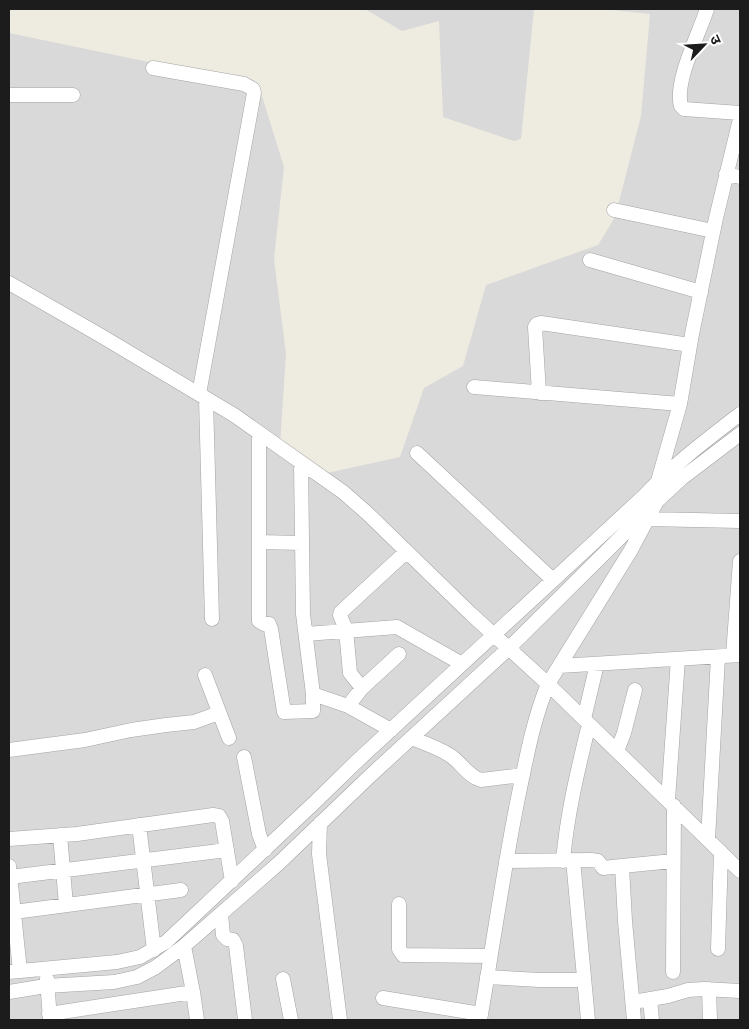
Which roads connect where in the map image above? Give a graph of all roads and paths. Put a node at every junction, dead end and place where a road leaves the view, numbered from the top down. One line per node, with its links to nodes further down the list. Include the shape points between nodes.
1 (707, 9): 5 (street, via 679,91 680,106 690,110)
2 (153, 68): 17 (street, via 244,84 254,93)
3 (9, 95): 4 (street)
4 (74, 95)
5 (740, 113)
6 (740, 119): 7 (street)
7 (726, 174): 8 (street); 10 (street)
8 (740, 177)
9 (614, 210): 10 (street)
10 (713, 231): 13 (street)
11 (590, 260): 13 (street)
12 (9, 283): 17 (street)
13 (701, 292): 14 (street)
14 (690, 345): 16 (street, via 537,324); 18 (street)
15 (474, 387): 16 (street)
16 (539, 393): 18 (street)
17 (203, 397): 20 (street); 33 (street)
18 (680, 404): 24 (street)
19 (740, 414): 24 (street, via 701,444)
20 (259, 433): 23 (street); 27 (street)
21 (740, 434): 24 (street, via 682,478)
22 (417, 453): 31 (street)
23 (301, 463): 28 (street); 29 (street, via 343,492)
24 (658, 491): 25 (street); 31 (street, via 643,498); 36 (street)
25 (648, 519): 26 (street); 43 (street)
26 (740, 521)
27 (259, 542): 28 (street); 48 (street, via 259,621 269,624 271,629 282,710 286,713 313,711)
28 (302, 543): 35 (street)
29 (406, 552): 34 (street, via 341,612); 36 (street)
30 (740, 561): 32 (street)
31 (553, 580): 36 (street)
32 (739, 581): 38 (street)
33 (212, 619)
34 (346, 630): 35 (street); 41 (street, via 397,627); 46 (street, via 350,673)
35 (306, 634): 48 (street)
36 (501, 641): 41 (street); 45 (street); 54 (street)
37 (399, 654): 46 (street)
38 (737, 655): 39 (street)
39 (718, 657): 40 (street); 65 (street)
40 (678, 659): 42 (street); 60 (street)
41 (462, 664): 52 (street)
42 (597, 664): 43 (street); 51 (street)
43 (559, 666): 45 (street)
44 (205, 675): 50 (street)
45 (548, 684): 51 (street); 59 (street)
46 (362, 688): 49 (street)
47 (635, 690): 56 (street)
48 (312, 694): 49 (street)
49 (348, 706): 52 (street)
50 (219, 713): 53 (street); 55 (street, via 194,722)
51 (586, 721): 56 (street); 70 (street, via 572,794)
52 (391, 730): 58 (street)
53 (229, 738)
54 (411, 738): 58 (street); 59 (street, via 449,755 475,778)
55 (9, 750)
56 (617, 751): 60 (street)
57 (244, 757): 67 (street)
58 (361, 770): 61 (street); 67 (street)
59 (522, 775): 71 (street)
60 (671, 803): 65 (street); 72 (street)
61 (320, 823): 83 (street); 106 (street, via 319,854)
62 (139, 824): 63 (street); 66 (street, via 218,816 222,820); 69 (street)
63 (60, 835): 64 (street); 74 (street)
64 (9, 839)
65 (708, 839): 68 (street)
66 (227, 850): 69 (street); 77 (street)
67 (265, 850): 77 (street)
68 (721, 852): 75 (street); 85 (street)
69 (143, 859): 74 (street); 79 (street)
70 (568, 860): 71 (street); 73 (street, via 596,860 603,868); 93 (street)
71 (506, 861): 87 (street)
72 (673, 861): 73 (street); 89 (street)
73 (622, 866): 100 (street)
74 (62, 870): 76 (street); 81 (street)
75 (740, 870)
76 (9, 872): 82 (street)
77 (232, 880): 86 (street)
78 (180, 890): 79 (street)
79 (148, 894): 81 (street); 86 (street)
80 (399, 904): 87 (street, via 399,949 404,955)
81 (66, 905): 82 (street)
82 (12, 907): 88 (street)
83 (221, 914): 84 (street); 104 (street, via 223,935 233,940 236,946)
84 (184, 946): 90 (street, via 137,977 114,982); 97 (street)
85 (718, 949)
86 (154, 950): 90 (street, via 140,957)
87 (490, 956): 91 (street)
88 (15, 971): 90 (street)
89 (673, 972)
90 (46, 977): 96 (street); 101 (street)
91 (487, 977): 93 (street); 102 (street)
92 (283, 979): 105 (street)
93 (584, 980): 107 (street)
94 (709, 989): 95 (street); 99 (street, via 688,990); 110 (street)
95 (740, 991)
96 (9, 992)
97 (193, 992): 101 (street); 103 (street)
98 (383, 998): 102 (street)
99 (650, 999): 100 (street); 109 (street)
100 (633, 1002): 108 (street)
101 (49, 1017)
102 (480, 1017)
103 (197, 1020)
104 (245, 1020)
105 (291, 1020)
106 (340, 1020)
107 (588, 1020)
108 (634, 1020)
109 (652, 1020)
110 (710, 1020)

